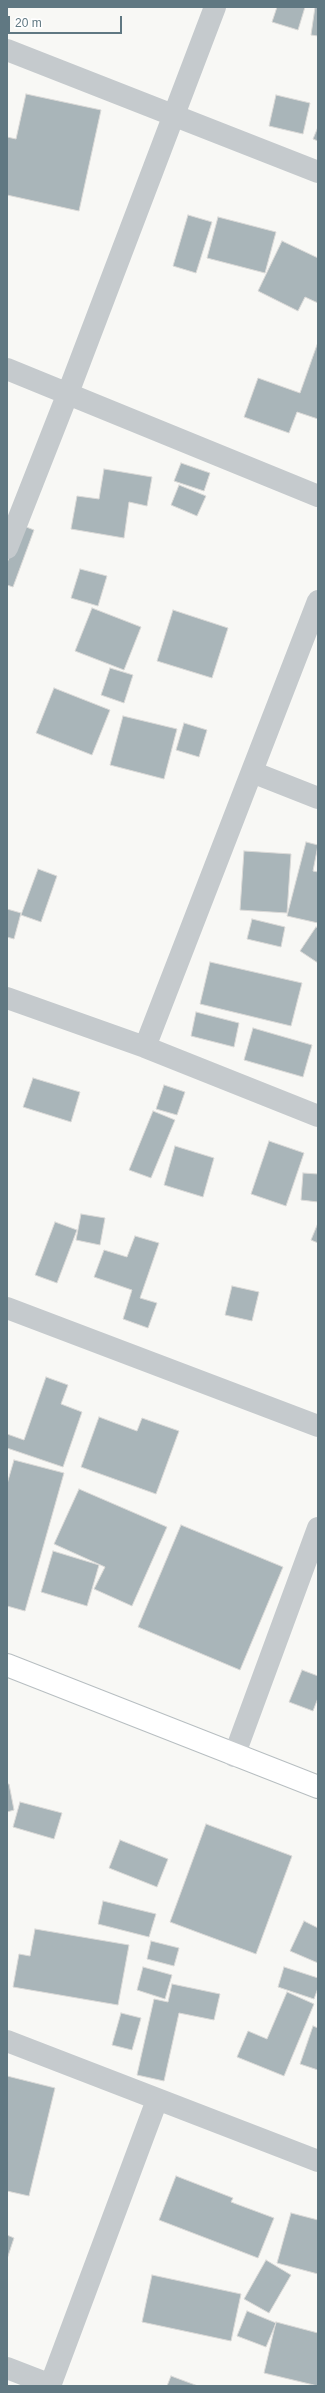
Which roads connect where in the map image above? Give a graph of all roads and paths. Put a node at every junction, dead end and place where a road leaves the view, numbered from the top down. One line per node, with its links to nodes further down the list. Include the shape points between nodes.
1 (215, 7): 3 (street)
2 (7, 50): 3 (street)
3 (173, 117): 4 (street); 6 (street)
4 (318, 172)
5 (7, 369): 6 (street)
6 (68, 393): 7 (street); 8 (street)
7 (318, 496)
8 (7, 548)
9 (318, 601): 10 (street)
10 (252, 772): 11 (street); 13 (street)
11 (318, 798)
12 (7, 998): 13 (street)
13 (145, 1047): 14 (street)
14 (318, 1116)
15 (7, 1308): 16 (street)
16 (318, 1426)
17 (318, 1528): 19 (street)
18 (7, 1665): 19 (street)
19 (234, 1756): 20 (street)
20 (318, 1788)
21 (7, 2041): 22 (street)
22 (157, 2100): 23 (street); 25 (street)
23 (318, 2162)
24 (7, 2368): 25 (street)
25 (50, 2386)

